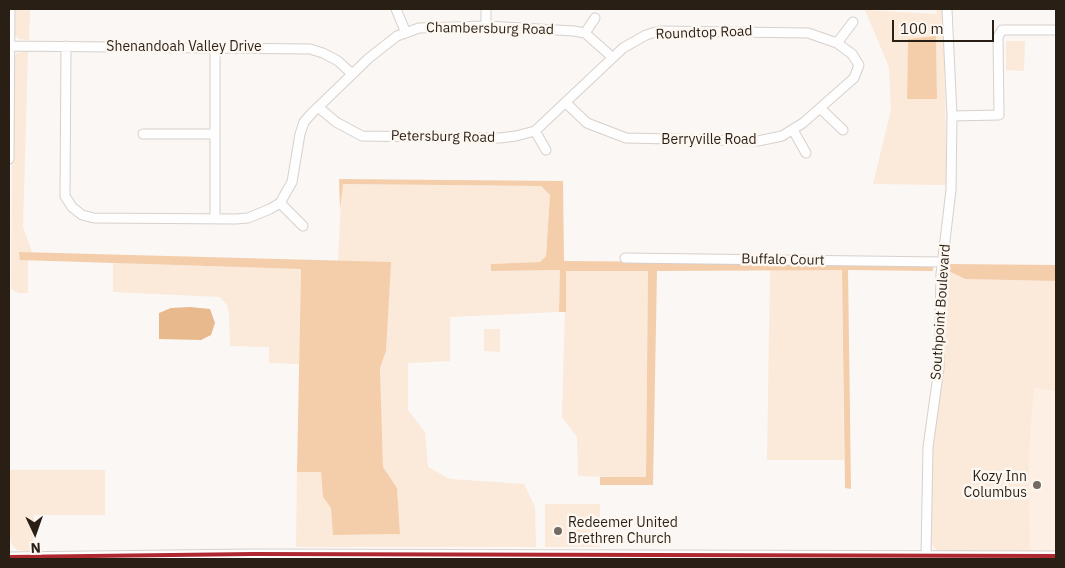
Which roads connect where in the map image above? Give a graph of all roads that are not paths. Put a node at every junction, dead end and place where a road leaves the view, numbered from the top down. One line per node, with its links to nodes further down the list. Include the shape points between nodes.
1 (10, 9): 12 (street)
2 (396, 9): 9 (street)
3 (486, 9): 7 (street)
4 (947, 9): 21 (street, Southpoint Boulevard)
5 (594, 18): 10 (street)
6 (853, 22): 11 (street)
7 (486, 26): 9 (street, Chambersburg Road, via 436,26); 10 (street, Chambersburg Road)
8 (1056, 30): 21 (street, via 999,32 999,115)
9 (406, 33): 17 (street, Chambersburg Road, via 397,36)
10 (586, 33): 15 (street)
11 (837, 43): 15 (street, Roundtop Road, via 795,31 659,31 646,35); 16 (street, Roundtop Road)
12 (10, 46): 13 (street, Shenandoah Valley Drive); 29 (street)
13 (66, 46): 14 (street, Shenandoah Valley Drive); 31 (street, via 64,184 65,196 72,208 94,218)
14 (215, 47): 17 (street, Shenandoah Valley Drive, via 310,49 338,61); 26 (street)
15 (612, 57): 18 (street, Roundtop Road)
16 (858, 62): 20 (street, Berryville Road, via 854,78)
17 (351, 74): 19 (street, Chambersburg Road)
18 (566, 103): 22 (street, Berryville Road, via 588,123 626,138 758,141); 24 (street)
19 (318, 107): 24 (street, Petersburg Road, via 336,122 362,136 500,138); 30 (street, Chambersburg Road, via 304,122 292,182)
20 (820, 108): 22 (street, Berryville Road); 23 (street)
21 (952, 116): 34 (street, Southpoint Boulevard, via 951,190)
22 (793, 130): 28 (street)
23 (843, 130)
24 (535, 131): 27 (street)
25 (143, 134): 26 (street)
26 (214, 134): 31 (street)
27 (546, 150)
28 (806, 153)
29 (9, 159)
30 (280, 203): 31 (street, via 248,218); 32 (street)
31 (215, 219)
32 (304, 226)
33 (625, 258): 34 (street, Buffalo Court)
34 (942, 262): 35 (street, Southpoint Boulevard, via 939,368 928,447)
35 (926, 556): 36 (street); 39 (street)
36 (1056, 556)
37 (9, 557): 38 (street)
38 (456, 557): 39 (street)
39 (605, 557)

